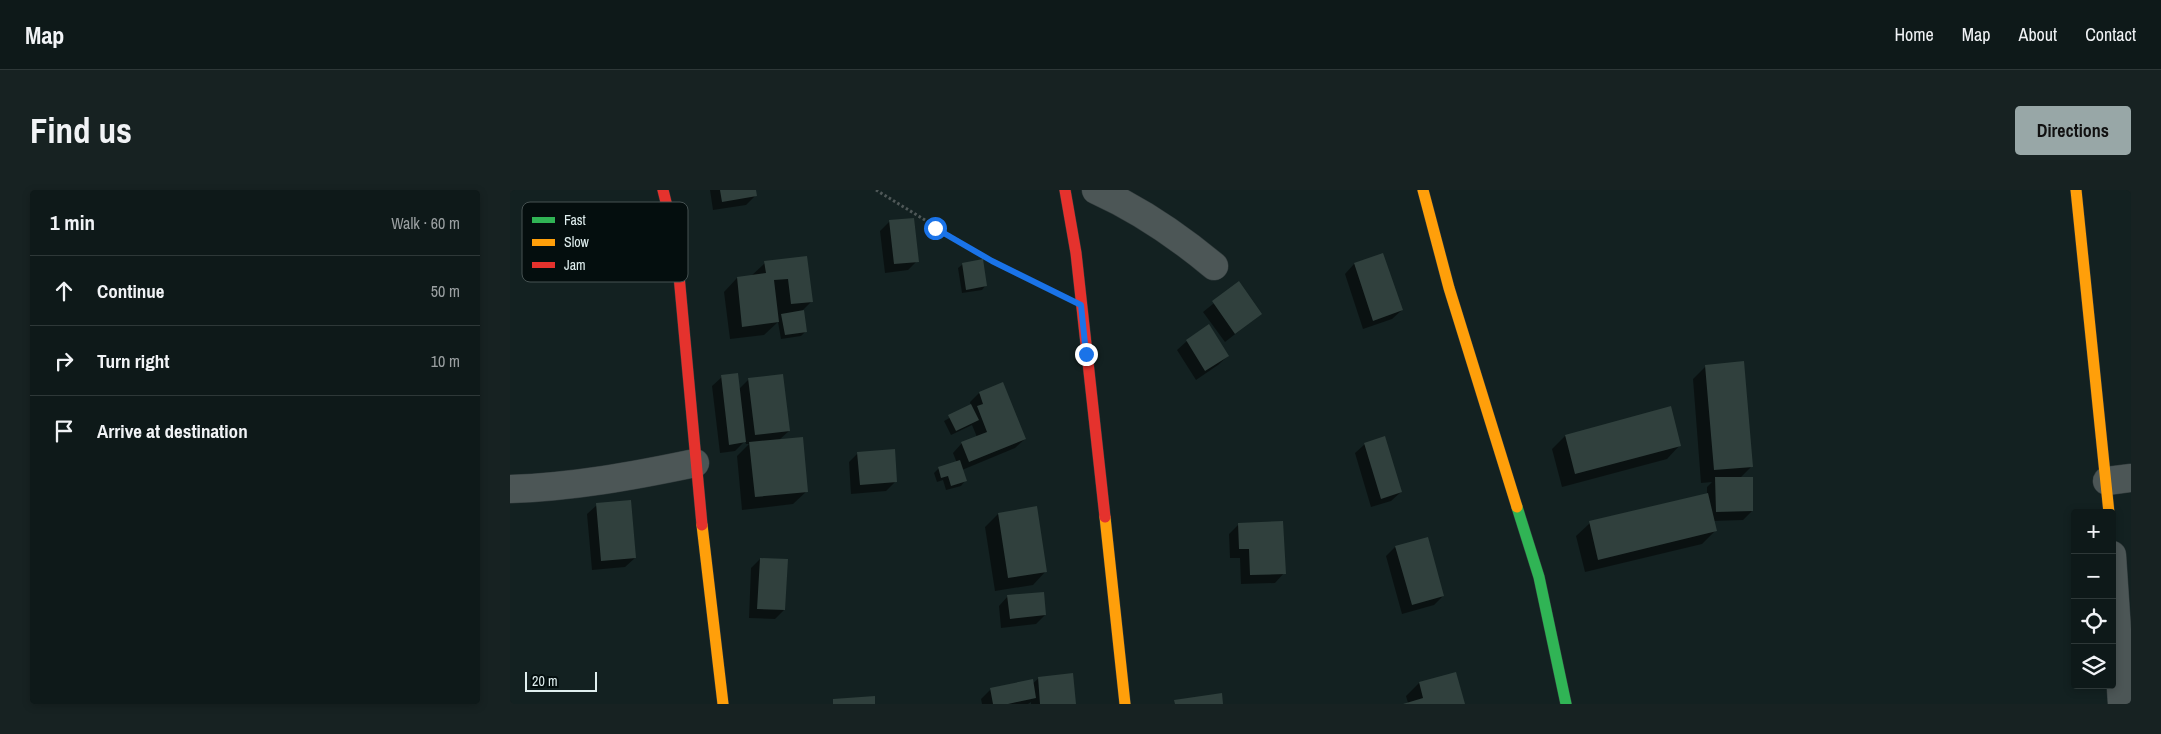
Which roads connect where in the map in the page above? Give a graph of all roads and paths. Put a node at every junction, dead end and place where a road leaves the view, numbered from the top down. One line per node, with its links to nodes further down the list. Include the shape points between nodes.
1 (876, 190): 8 (path, via 992,261)
2 (1065, 190): 8 (street)
3 (1096, 190): 6 (street, via 1138,212 1192,247)
4 (1423, 190): 16 (street, via 1448,288 1539,577)
5 (2076, 190): 10 (street)
6 (1214, 266)
7 (679, 282): 9 (street)
8 (1081, 305): 15 (street)
9 (695, 462): 11 (street, via 617,480 556,488); 14 (street)
10 (2119, 479): 12 (street)
11 (510, 489)
12 (2110, 509)
13 (2115, 599): 17 (street)
14 (723, 704)
15 (1125, 704)
16 (1566, 704)
17 (2122, 704)

